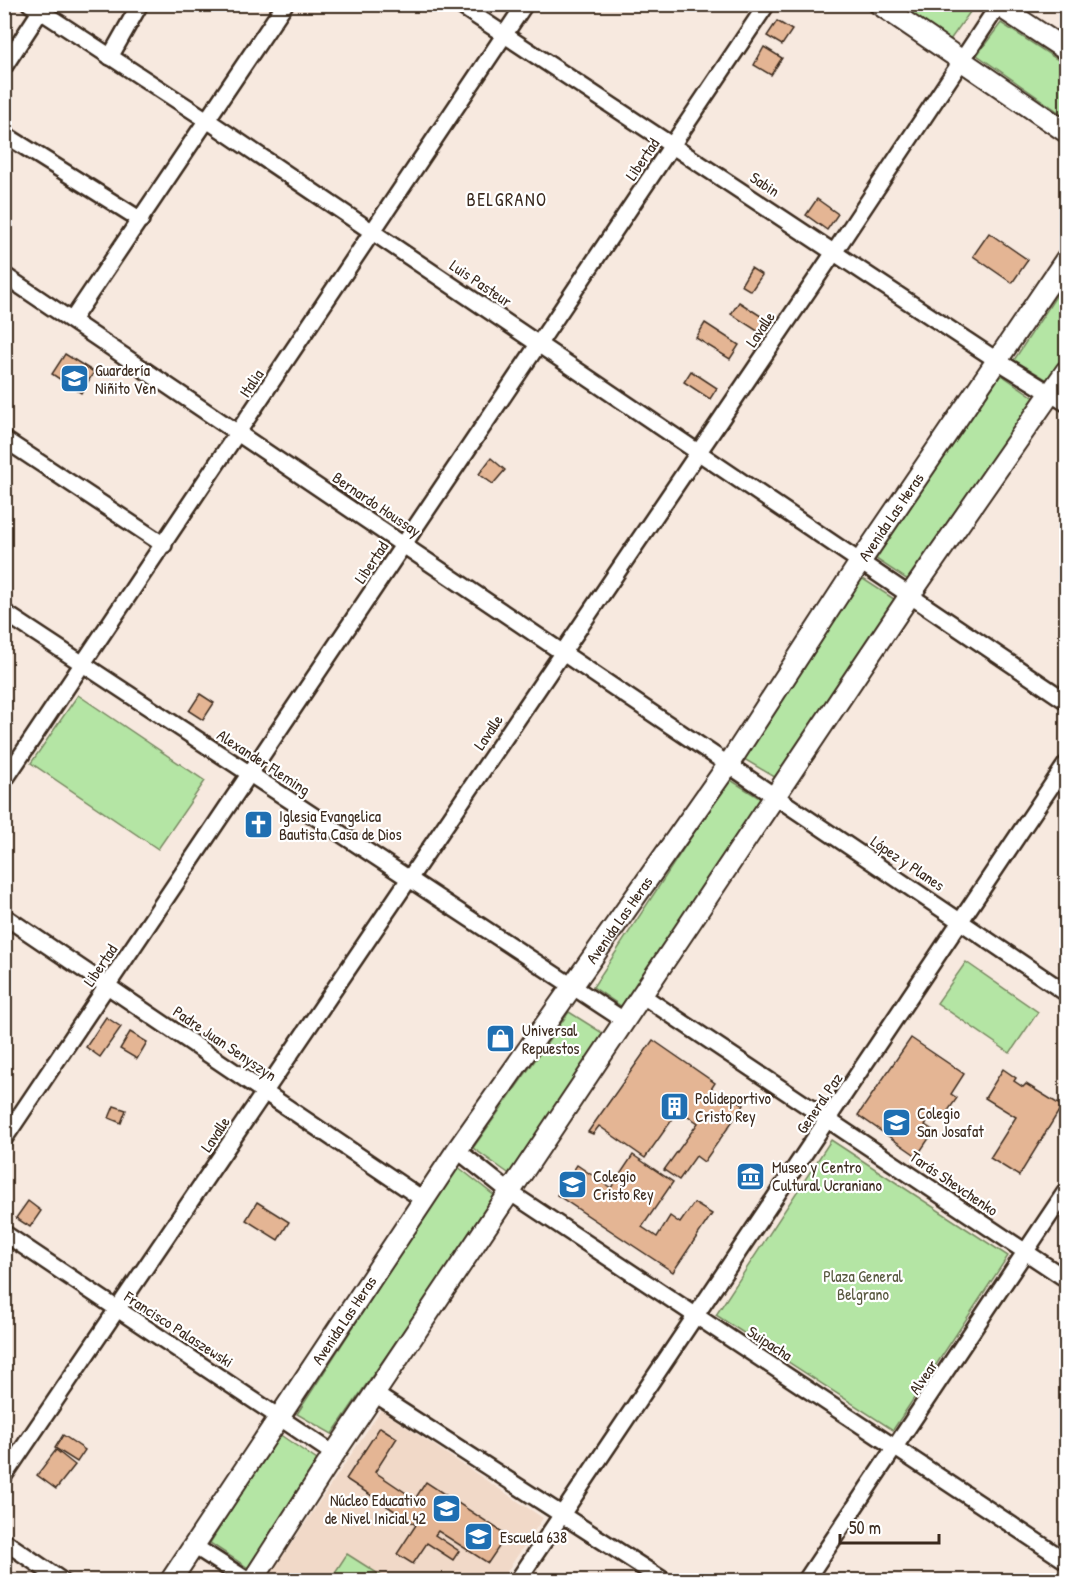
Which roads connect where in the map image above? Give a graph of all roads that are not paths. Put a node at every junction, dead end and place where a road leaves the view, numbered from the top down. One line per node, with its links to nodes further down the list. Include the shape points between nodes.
1 (140, 4): 11 (street)
2 (285, 4): 14 (street)
3 (458, 4): 9 (street, Sabin)
4 (525, 4): 9 (street, Italia)
5 (767, 4): 17 (street, Libertad)
6 (879, 4): 12 (main road)
7 (997, 5): 10 (main road); 12 (street, Lavalle)
8 (39, 7): 11 (street, Luis Pasteur); 13 (street)
9 (506, 36): 17 (street, Sabin); 19 (street, Italia)
10 (1066, 50)
11 (110, 57): 14 (street, Luis Pasteur)
12 (961, 61): 15 (main road); 20 (street, Lavalle)
13 (4, 67)
14 (207, 120): 18 (street); 19 (street, Luis Pasteur)
15 (1066, 132)
16 (4, 134): 18 (street)
17 (673, 145): 20 (street, Sabin); 24 (street, Libertad)
18 (141, 220): 23 (street)
19 (374, 232): 24 (street, Luis Pasteur); 28 (street, Italia)
20 (835, 251): 25 (street, Sabin); 30 (street, Lavalle)
21 (1066, 260): 25 (main road, Avenida Las Heras)
22 (4, 275): 23 (street, Bernardo Houssay)
23 (72, 320): 28 (street, Bernardo Houssay)
24 (539, 344): 30 (street, Luis Pasteur); 32 (street, Libertad)
25 (998, 362): 27 (street, Sabin); 33 (main road, Avenida Las Heras)
26 (1066, 371): 27 (main road)
27 (1059, 398): 34 (main road)
28 (239, 433): 31 (street, Italia); 32 (street, Bernardo Houssay)
29 (4, 438): 31 (street)
30 (699, 452): 33 (street, Luis Pasteur); 36 (street, Lavalle)
31 (164, 544): 37 (street, Italia)
32 (404, 544): 36 (street, Bernardo Houssay); 41 (street, Libertad)
33 (860, 562): 34 (street, Luis Pasteur); 40 (main road, Avenida Las Heras)
34 (910, 595): 38 (street, Luis Pasteur); 43 (main road)
35 (4, 612): 37 (street, Alexander Fleming)
36 (564, 651): 40 (street, Bernardo Houssay); 44 (street, Lavalle)
37 (83, 664): 41 (street, Alexander Fleming); 42 (street, Italia)
38 (1066, 701)
39 (1066, 764): 46 (street, General Paz)
40 (728, 765): 43 (street, López y Planes); 48 (main road, Avenida Las Heras)
41 (250, 775): 44 (street, Alexander Fleming); 47 (street, Libertad)
42 (4, 781)
43 (776, 795): 46 (street, López y Planes); 50 (main road)
44 (409, 879): 48 (street, Alexander Fleming); 52 (street, Lavalle)
45 (4, 916): 47 (street, Padre Juan Senyszyn)
46 (962, 922): 49 (street, López y Planes); 53 (street, General Paz)
47 (108, 986): 52 (street, Padre Juan Senyszyn); 54 (street, Libertad)
48 (573, 988): 51 (street, Alexander Fleming); 55 (main road, Avenida Las Heras)
49 (1066, 993)
50 (643, 996): 51 (main road); 53 (street, Tarás Shevchenko)
51 (625, 1021): 57 (main road)
52 (265, 1092): 58 (street, Padre Juan Senyszyn); 62 (street, Lavalle)
53 (829, 1119): 60 (street, Tarás Shevchenko); 63 (street, General Paz)
54 (4, 1140)
55 (457, 1150): 57 (street, Suipacha); 58 (main road, Avenida Las Heras)
56 (1066, 1191): 60 (street, Alvear)
57 (511, 1193): 63 (street, Suipacha); 64 (main road)
58 (424, 1200): 65 (main road, Avenida Las Heras)
59 (4, 1233): 62 (street, Francisco Palaszewski)
60 (1027, 1253): 61 (street, Tarás Shevchenko); 66 (street, Alvear)
61 (1066, 1279)
62 (117, 1310): 65 (street, Francisco Palaszewski); 68 (street, Lavalle)
63 (696, 1316): 66 (street, Suipacha); 69 (street, General Paz)
64 (375, 1394): 67 (main road); 69 (street)
65 (280, 1417): 67 (street, Francisco Palaszewski); 71 (main road, Avenida Las Heras)
66 (898, 1447): 72 (street, Suipacha); 79 (street, Alvear)
67 (334, 1454): 76 (main road)
68 (4, 1476)
69 (561, 1516): 77 (street, General Paz); 78 (street)
70 (4, 1542): 73 (street)
71 (194, 1546): 74 (main road, Avenida Las Heras); 75 (street)
72 (1066, 1561)
73 (61, 1581)
74 (171, 1581)
75 (247, 1581)
76 (253, 1581)
77 (518, 1581)
78 (663, 1581)
79 (806, 1581)

